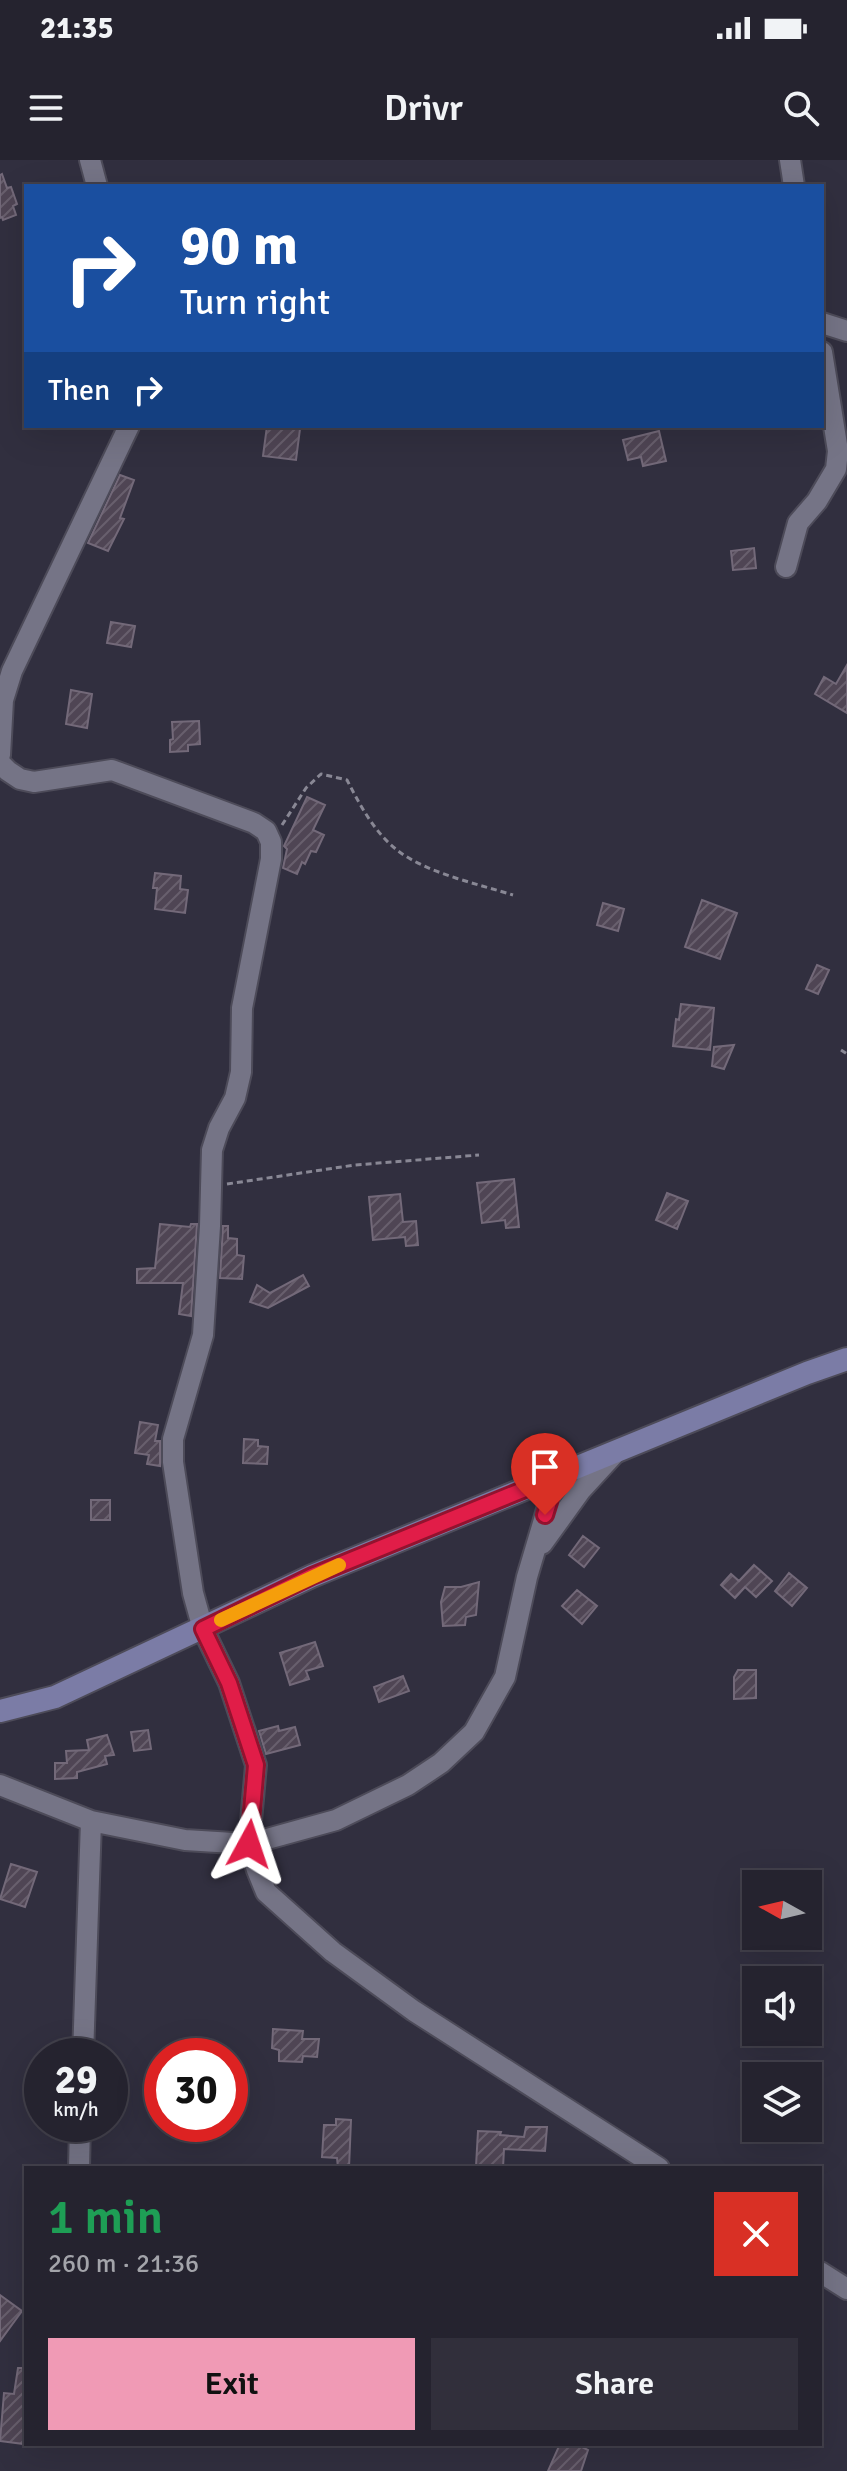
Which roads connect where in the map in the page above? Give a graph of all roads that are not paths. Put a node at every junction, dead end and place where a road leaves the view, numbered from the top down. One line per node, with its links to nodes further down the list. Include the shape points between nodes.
1 (90, 160): 3 (street)
2 (790, 160): 4 (street)
3 (96, 184)
4 (794, 184)
5 (824, 324): 6 (street)
6 (847, 331)
7 (824, 364): 9 (street, via 838,451 836,469 798,523)
8 (128, 428): 10 (street, via 12,671 3,700)
9 (786, 567)
10 (0, 755)
11 (0, 763): 16 (street, via 20,779 34,782 112,770 254,823 271,842 242,1008 241,1072 212,1150 203,1335 173,1439 179,1512)
12 (847, 1359): 13 (main road)
13 (615, 1453): 14 (main road); 15 (street, via 546,1537)
14 (557, 1476): 15 (street); 16 (main road, via 312,1576)
15 (527, 1577): 20 (street, via 505,1677 474,1732 408,1785 336,1820)
16 (203, 1629): 17 (main road, via 55,1697); 20 (street, via 229,1683 256,1765)
17 (0, 1711)
18 (0, 1785): 19 (street)
19 (91, 1821): 20 (street, via 185,1840); 21 (street)
20 (249, 1844): 24 (street, via 266,1892 333,1952 414,2011)
21 (84, 2038)
22 (80, 2142): 23 (street)
23 (79, 2166)
24 (656, 2166)
25 (822, 2273): 26 (street)
26 (847, 2289)

